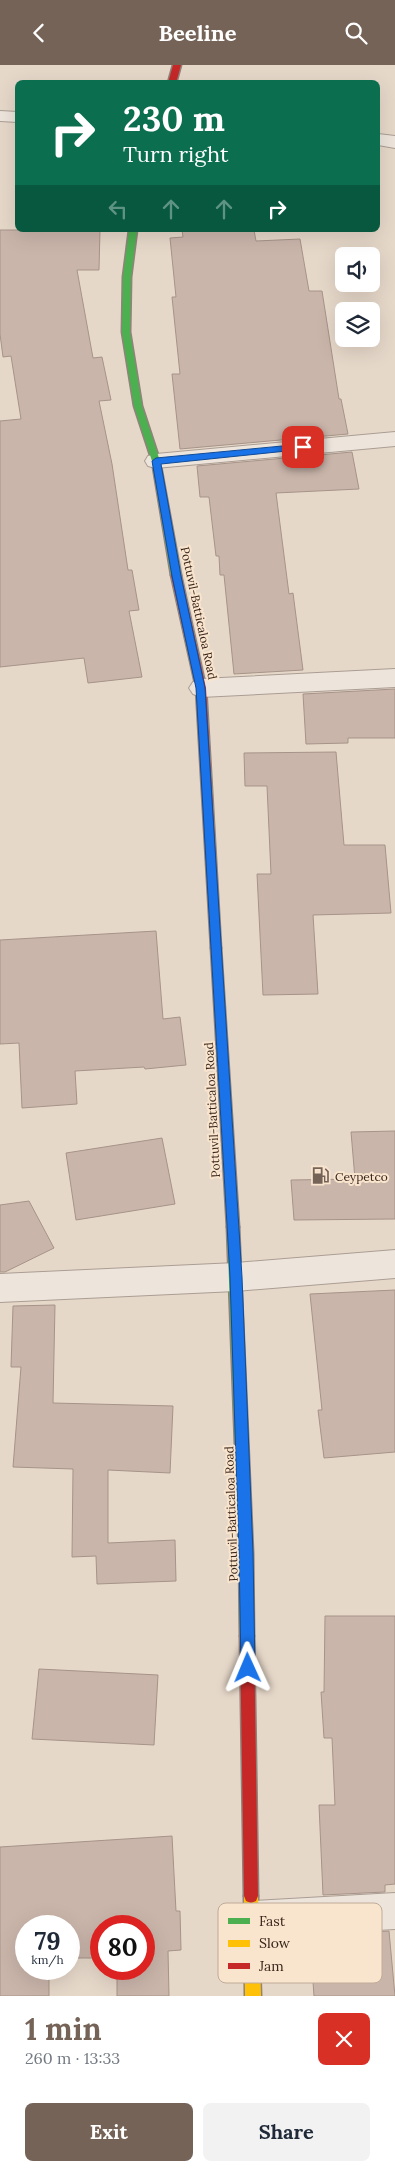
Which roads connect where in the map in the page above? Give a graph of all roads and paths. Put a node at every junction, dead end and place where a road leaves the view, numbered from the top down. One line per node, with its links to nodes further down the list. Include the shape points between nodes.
1 (177, 65): 2 (highway)
2 (173, 80)
3 (0, 116): 4 (street)
4 (15, 117)
5 (380, 140): 6 (street)
6 (395, 142)
7 (133, 232): 9 (highway, Pottuvil-Batticaloa Road, via 127,277 126,332 138,406)
8 (395, 439): 9 (street)
9 (156, 461): 11 (highway, Pottuvil-Batticaloa Road)
10 (395, 678): 11 (street)
11 (200, 688): 13 (highway, Pottuvil-Batticaloa Road)
12 (395, 1264): 13 (street)
13 (236, 1277): 14 (street); 15 (highway, Pottuvil-Batticaloa Road, via 246,1553)
14 (0, 1288)
15 (252, 1903)
16 (395, 1911): 17 (street)
17 (382, 1912)
18 (253, 1983): 19 (highway, Pottuvil-Batticaloa Road)
19 (253, 1996)

